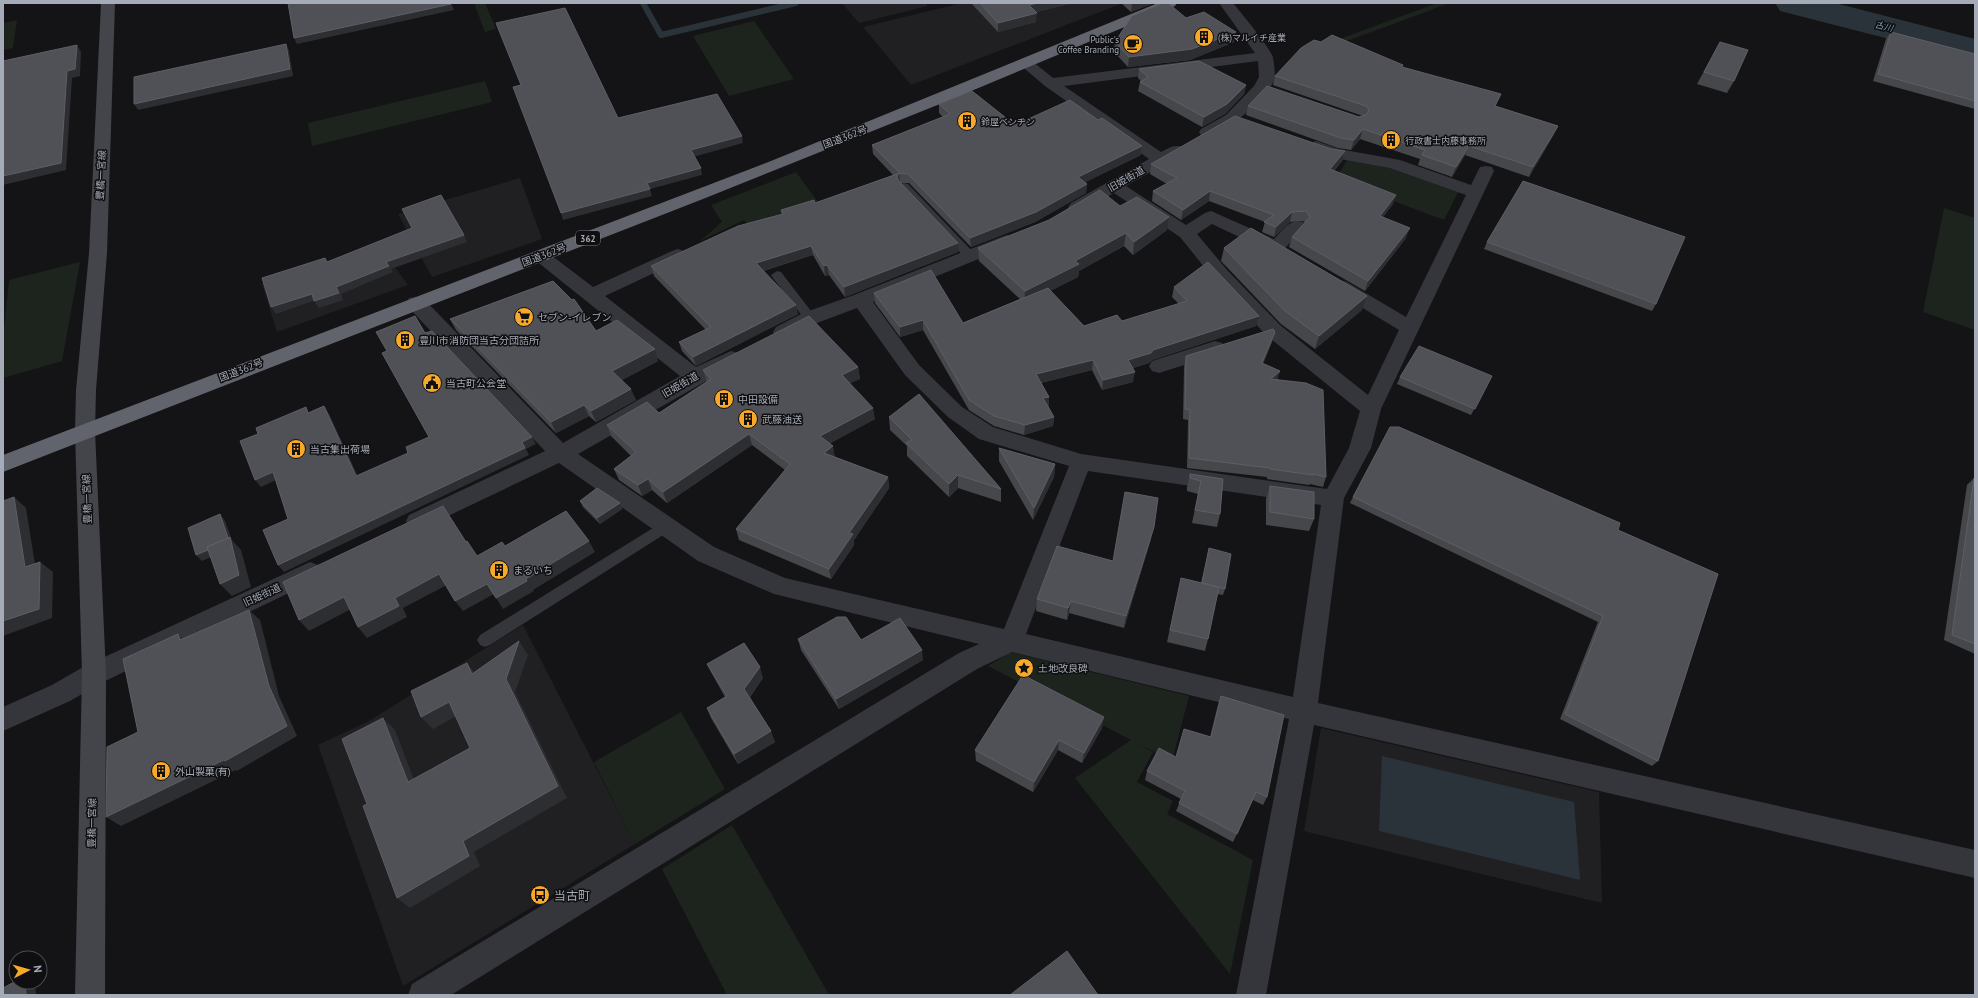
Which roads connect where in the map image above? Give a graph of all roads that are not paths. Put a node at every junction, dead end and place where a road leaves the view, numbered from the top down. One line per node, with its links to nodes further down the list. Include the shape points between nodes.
1 (108, 3): 35 (main road, 豊橋一宮線, via 98,253)
2 (1170, 3): 5 (highway, 国道362号 / 362)
3 (1226, 3): 4 (street)
4 (1265, 56): 6 (street); 8 (street, 旧姫街道, via 1268,91 1239,121)
5 (1027, 64): 6 (street); 18 (highway, 国道362号 / 362)
6 (1050, 83): 8 (street)
7 (1298, 140): 12 (street, via 1335,153 1394,164)
8 (1160, 159): 11 (street, 旧姫街道)
9 (1486, 171): 12 (street)
10 (904, 186): 19 (lane)
11 (1114, 186): 13 (street, 旧姫街道); 16 (street)
12 (1476, 193): 26 (street)
13 (1061, 216)
14 (1297, 226): 16 (street, via 1282,252 1259,238 1210,217)
15 (1027, 233): 19 (street)
16 (1186, 233): 27 (street, via 1220,274)
17 (691, 249): 22 (street)
18 (541, 256): 22 (street); 24 (highway, 国道362号 / 362)
19 (970, 256): 23 (street)
20 (778, 275): 25 (lane)
21 (1322, 276): 26 (street)
22 (592, 295): 33 (street)
23 (861, 300): 25 (street); 37 (street, via 912,370 955,412 986,433)
24 (416, 303): 35 (highway, 国道362号 / 362); 36 (street)
25 (810, 318): 29 (street)
26 (1410, 328): 34 (street)
27 (1274, 330): 28 (street); 34 (street)
28 (1252, 337)
29 (769, 339)
30 (1230, 344): 32 (street)
31 (749, 349): 33 (street, 旧姫街道)
32 (1159, 366)
33 (695, 377): 36 (street, 旧姫街道, via 582,443)
34 (1371, 409): 39 (street, via 1360,448)
35 (85, 431): 38 (highway, 国道362号 / 362); 45 (main road, 豊橋一宮線)
36 (560, 453): 40 (street); 41 (street, 旧姫街道)
37 (1081, 462): 39 (street); 44 (street)
38 (3, 464)
39 (1333, 498): 46 (street)
40 (666, 526): 43 (lane); 44 (street, via 706,554 782,586)
41 (402, 528)
42 (330, 563): 45 (street, 旧姫街道)
43 (485, 640)
44 (1011, 641): 46 (street); 50 (street, via 968,661)
45 (94, 674): 47 (street, 旧姫街道, via 61,693); 49 (main road, 豊橋一宮線)
46 (1303, 711): 48 (street); 51 (street)
47 (3, 719)
48 (1975, 864)
49 (90, 995)
50 (423, 995)
51 (1252, 995)

